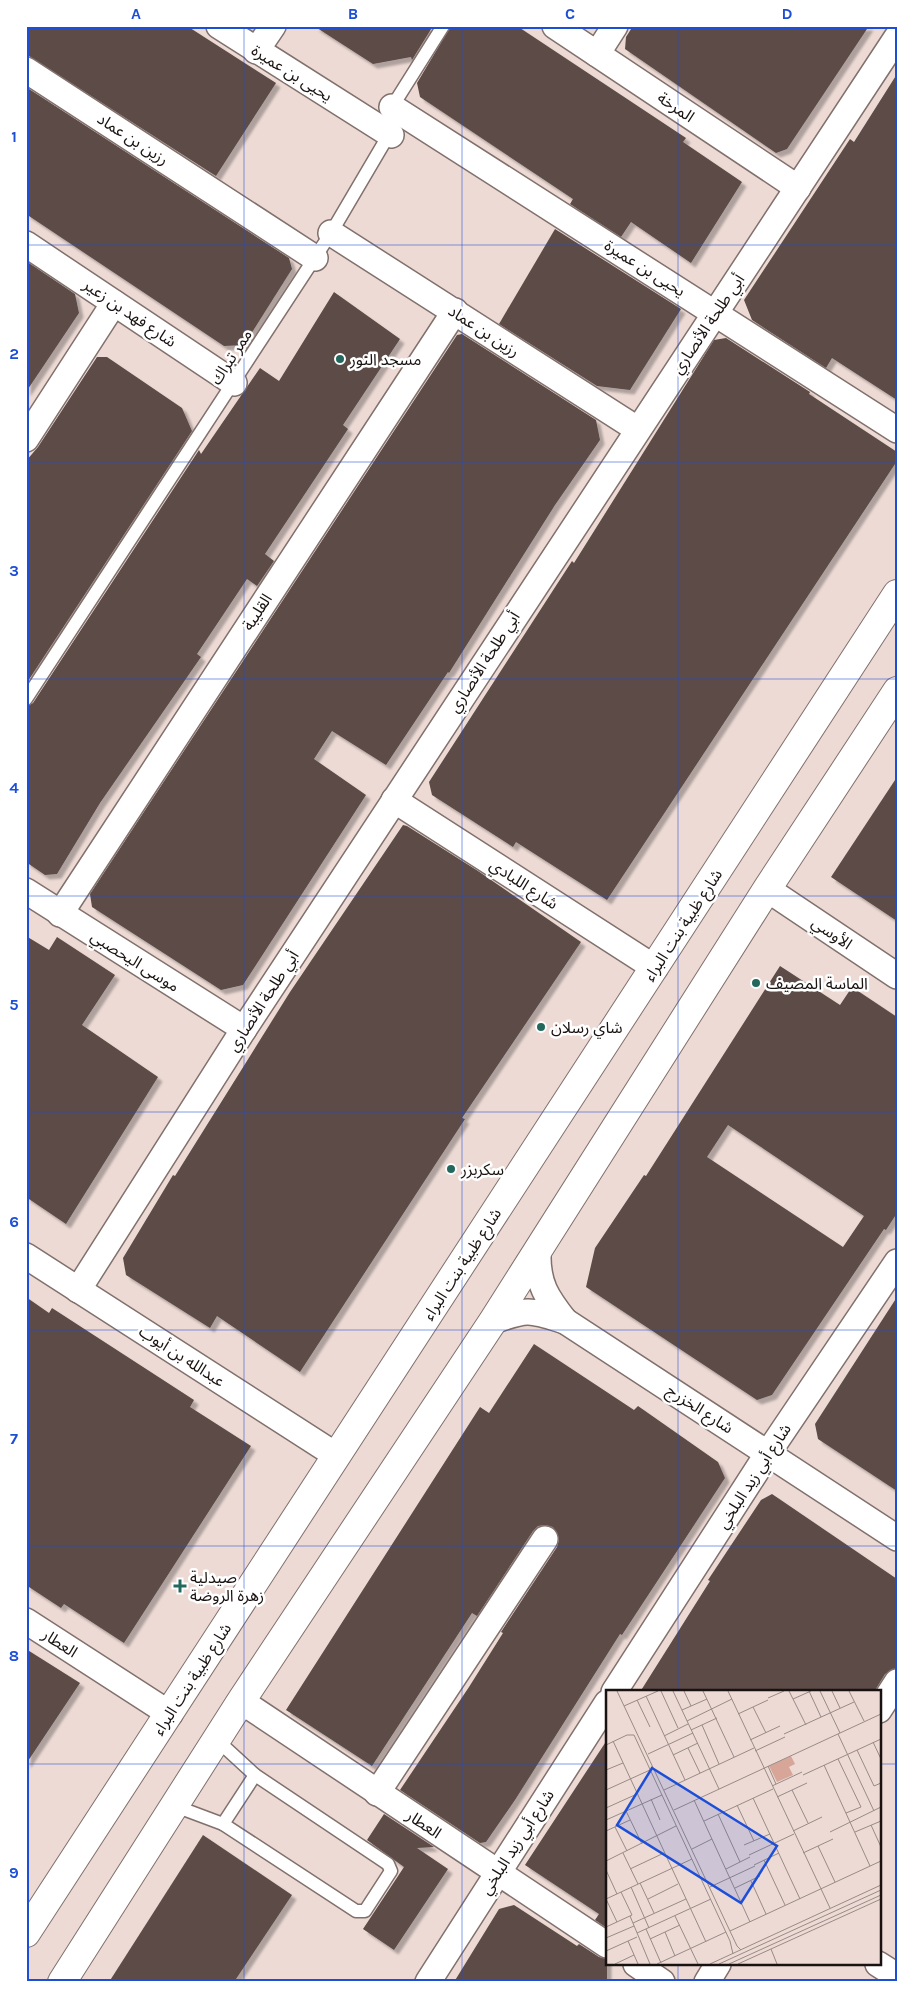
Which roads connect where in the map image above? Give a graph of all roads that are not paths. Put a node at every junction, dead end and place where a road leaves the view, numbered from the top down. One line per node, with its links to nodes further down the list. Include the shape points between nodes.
1 (219, 26): 7 (street, يحيى بن عميرة)
2 (273, 26): 7 (street)
3 (443, 26): 10 (lane)
4 (554, 26): 8 (street, المرخة)
5 (615, 26): 8 (street)
6 (897, 37): 12 (street, أبي طلحة الأنصاري)
7 (256, 51): 11 (street, يحيى بن عميرة)
8 (597, 54): 12 (street, المرخة)
9 (26, 70): 15 (street, رزين بن عماد)
10 (392, 107): 11 (lane, ممر تبراك); 18 (street, يحيى بن عميرة)
11 (391, 135): 13 (lane, ممر تبراك)
12 (798, 188): 18 (street, أبي طلحة الأنصاري)
13 (331, 233): 15 (lane, ممر تبراك); 17 (street, رزين بن عماد)
14 (26, 244): 16 (street, شارع فهد بن زعير)
15 (315, 258): 19 (lane, ممر تبراك)
16 (114, 303): 19 (street, شارع فهد بن زعير); 22 (street)
17 (454, 311): 20 (street, رزين بن عماد); 29 (street, القليبة)
18 (716, 312): 20 (street, أبي طلحة الأنصاري); 21 (street, يحيى بن عميرة)
19 (234, 382): 25 (lane, ممر تبراك)
20 (637, 429): 26 (street, أبي طلحة الأنصاري)
21 (897, 430)
22 (26, 439)
23 (897, 594): 30 (street, شارع ظبية بنت البراء)
24 (897, 691): 27 (street)
25 (26, 699)
26 (394, 800): 30 (street, شارع اللبادي); 32 (street, أبي طلحة الأنصاري)
27 (767, 889): 31 (street, الأوسي); 33 (street)
28 (26, 891): 29 (street, موسى اليحصبي)
29 (60, 914): 32 (street, موسى اليحصبي)
30 (655, 968): 40 (street, شارع ظبية بنت البراء)
31 (897, 976)
32 (244, 1029): 36 (street, أبي طلحة الأنصاري)
33 (538, 1252): 37 (street, via 538,1268 545,1295); 38 (street)
34 (26, 1256): 36 (street, عبدالله بن أيوب)
35 (897, 1262): 39 (street, شارع أبي زيد البلخي)
36 (78, 1290): 40 (street, عبدالله بن أيوب)
37 (565, 1321): 38 (street, شارع الخزرج, via 535,1311 520,1311); 39 (street, شارع الخزرج)
38 (493, 1322): 46 (street)
39 (768, 1453): 41 (street, شارع الخزرج); 45 (street, شارع أبي زيد البلخي)
40 (337, 1456): 49 (street, شارع ظبية بنت البراء)
41 (897, 1538)
42 (545, 1540): 52 (street)
43 (26, 1621): 49 (street, العطار)
44 (897, 1682): 48 (street)
45 (615, 1690)
46 (241, 1701): 50 (street); 52 (street, العطار)
47 (606, 1705): 55 (street, شارع أبي زيد البلخي)
48 (880, 1708)
49 (170, 1714): 56 (street, شارع ظبية بنت البراء)
50 (218, 1741): 51 (lane); 53 (street)
51 (255, 1775): 54 (lane); 54 (lane, via 388,1864 391,1871 365,1911 356,1911)
52 (377, 1793): 55 (street, العطار)
53 (175, 1806): 54 (lane); 62 (street)
54 (223, 1824)
55 (497, 1873): 57 (street, العطار); 63 (street, شارع أبي زيد البلخي)
56 (26, 1933)
57 (606, 1944)
58 (880, 1965): 61 (street)
59 (639, 1966): 64 (street)
60 (717, 1966): 65 (street)
61 (897, 1976)
62 (62, 1982)
63 (428, 1982)
64 (662, 1982)
65 (706, 1982)

